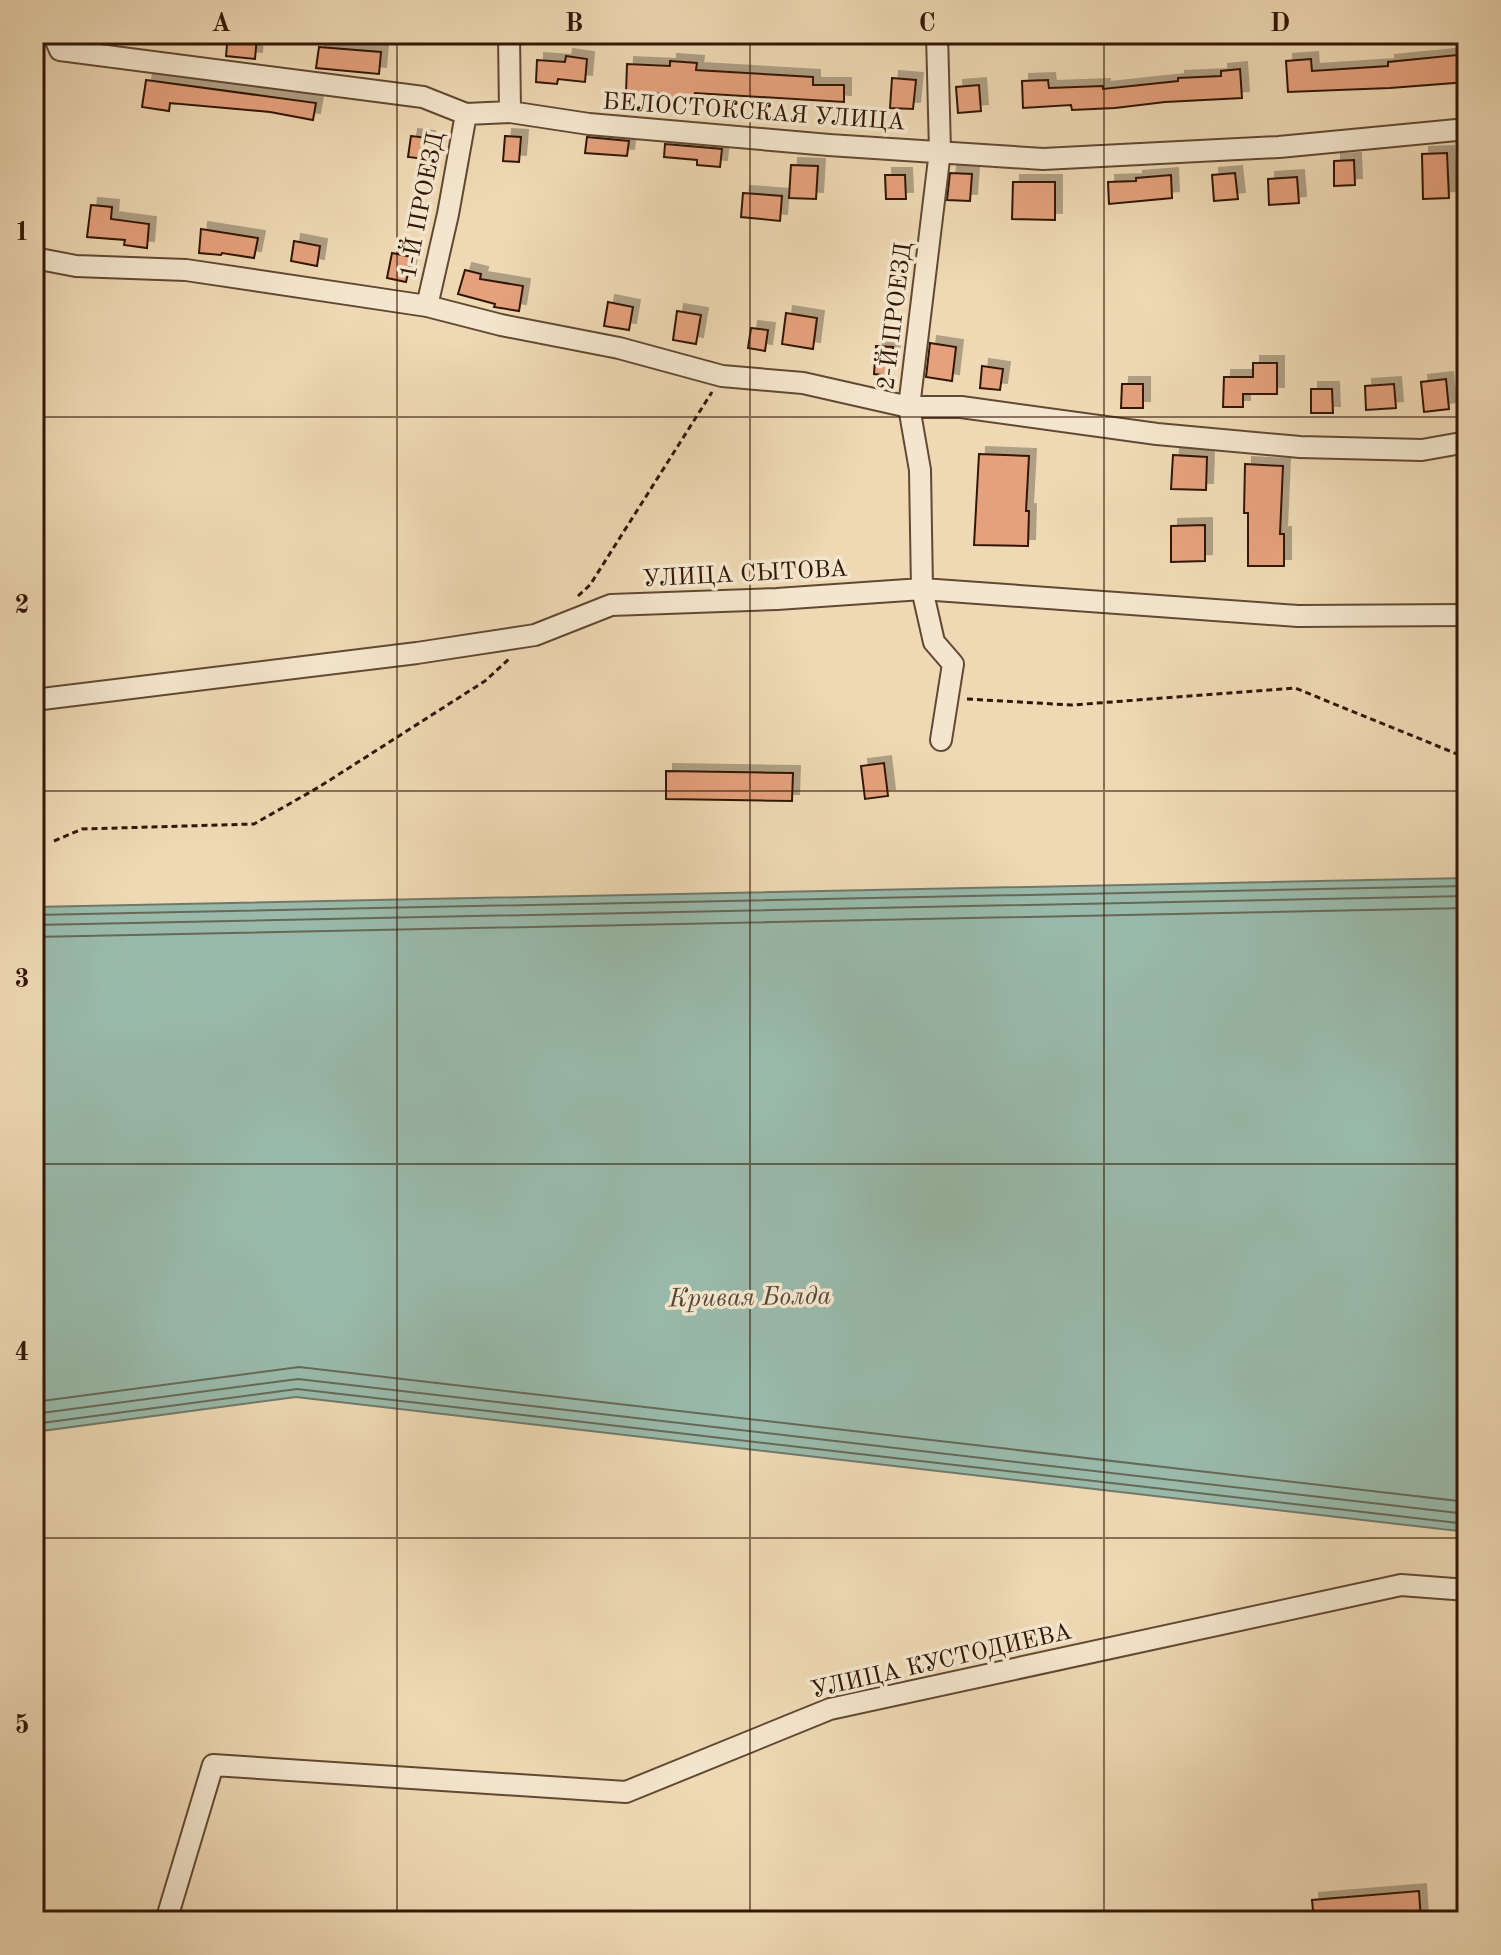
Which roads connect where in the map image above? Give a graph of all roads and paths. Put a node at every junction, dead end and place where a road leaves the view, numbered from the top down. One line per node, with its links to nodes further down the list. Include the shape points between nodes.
1 (53, 34): 5 (street, БЕЛОСТОКСКАЯ УЛИЦА, via 60,50 423,97)
2 (509, 34): 4 (street)
3 (937, 34): 7 (street, 2-Й ПРОЕЗД)
4 (510, 112): 5 (street, БЕЛОСТОКСКАЯ УЛИЦА); 7 (street, БЕЛОСТОКСКАЯ УЛИЦА, via 619,127)
5 (466, 114): 9 (street, 1-Й ПРОЕЗД)
6 (1467, 129): 7 (street, БЕЛОСТОКСКАЯ УЛИЦА, via 1279,147 1043,159)
7 (940, 151): 11 (street, 2-Й ПРОЕЗД)
8 (34, 258): 9 (street, via 76,266 186,270)
9 (427, 306): 10 (street)
10 (722, 376): 11 (street, via 803,383); 14 (path, via 590,585)
11 (909, 407): 12 (street, via 961,407 1300,447 1422,450); 13 (street, 2-Й ПРОЕЗД, via 920,470)
12 (1467, 442)
13 (922, 589): 15 (street, УЛИЦА СЫТОВА, via 1298,616); 16 (street, УЛИЦА СЫТОВА, via 611,605); 17 (street, 2-Й ПРОЕЗД, via 934,642 953,664)
14 (568, 605)
15 (1467, 615)
16 (535, 635): 18 (street, УЛИЦА СЫТОВА); 21 (path, via 485,681 254,824 82,829)
17 (948, 698): 19 (street, 2-Й ПРОЕЗД); 20 (path, via 1072,705 1295,688)
18 (34, 700)
19 (941, 740)
20 (1467, 758)
21 (54, 841)
22 (1467, 1590): 23 (street, УЛИЦА КУСТОДИЕВА, via 1401,1585 830,1709 626,1792 213,1765)
23 (166, 1921)

